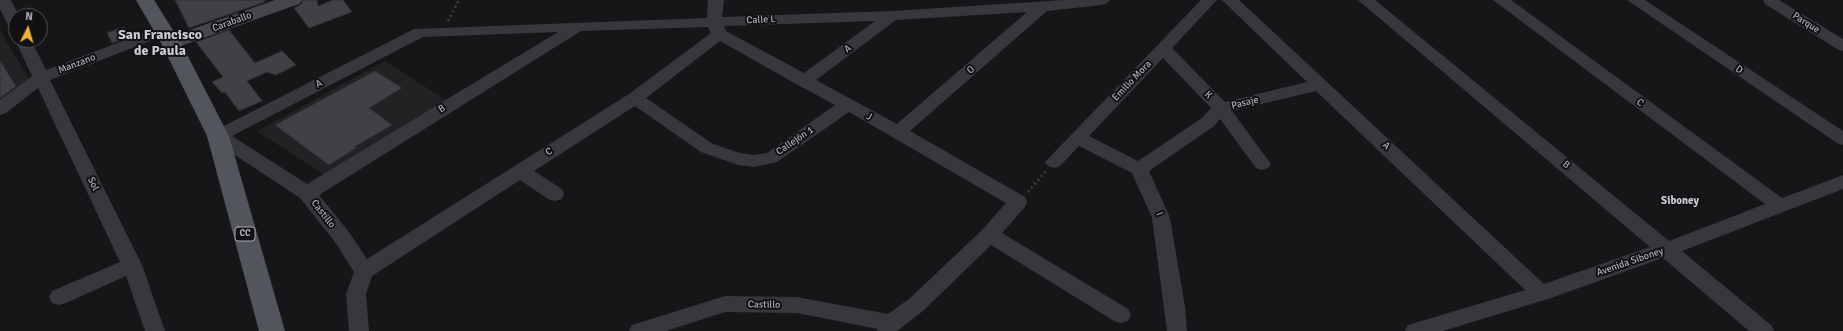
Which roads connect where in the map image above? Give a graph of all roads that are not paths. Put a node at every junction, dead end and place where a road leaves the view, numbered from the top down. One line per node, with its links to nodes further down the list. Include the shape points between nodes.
1 (3, 0): 13 (street)
2 (145, 0): 18 (main road, CC)
3 (293, 0): 18 (street, Caraballo)
4 (716, 0): 16 (street)
5 (1102, 0): 12 (street, Calle L)
6 (1210, 0): 21 (street, Emilio Mora)
7 (1230, 0): 24 (street, A)
8 (1366, 0): 42 (street, B)
9 (1501, 0): 40 (street, C)
10 (1635, 0): 32 (street, D)
11 (1770, 1): 19 (street, Parque)
12 (1043, 7): 14 (street, Calle L); 29 (street, O)
13 (8, 10)
14 (892, 16): 16 (street, Calle L); 23 (street, A)
15 (577, 26): 16 (street, Calle L); 17 (street, Calle L); 38 (street, B)
16 (716, 28): 23 (street, J); 25 (street, C)
17 (420, 32): 30 (street, A)
18 (166, 37): 22 (street, Manzano); 30 (main road, CC)
19 (1843, 46)
20 (27, 48): 22 (street, Sol)
21 (1163, 48): 27 (street, K); 31 (street, Emilio Mora)
22 (42, 77): 28 (street, Manzano); 43 (street, Sol)
23 (804, 81): 26 (street, J)
24 (1321, 84): 27 (street, Pasaje); 45 (street, A)
25 (635, 98): 26 (street, Callejón 1, via 707,148 754,161 771,158 783,151); 36 (street, C)
26 (847, 105): 29 (street, J)
27 (1221, 108): 34 (street, K); 35 (street, Pasaje, via 1208,122)
28 (0, 109)
29 (898, 132): 41 (street, J, via 1018,202)
30 (218, 136): 38 (street, Castillo); 50 (main road, CC)
31 (1077, 138): 33 (street, Emilio Mora); 35 (street)
32 (1843, 139)
33 (1054, 162)
34 (1262, 164)
35 (1139, 169): 53 (street, I, via 1161,218 1175,307)
36 (520, 171): 39 (street); 44 (street, C)
37 (1843, 182): 40 (street, Avenida Siboney)
38 (307, 192): 44 (street, Castillo, via 342,237)
39 (555, 194)
40 (1780, 206): 42 (street, Avenida Siboney)
41 (990, 235): 47 (street); 48 (street)
42 (1667, 249): 45 (street, Avenida Siboney); 55 (street, B)
43 (132, 264): 46 (street); 49 (street, Sol)
44 (364, 271): 51 (street, via 356,294)
45 (1541, 293): 54 (street, Avenida Siboney)
46 (59, 297)
47 (1121, 315)
48 (889, 327): 52 (street, Castillo, via 797,305 725,304)
49 (155, 331)
50 (272, 331)
51 (359, 331)
52 (638, 331)
53 (1176, 331)
54 (1414, 331)
55 (1764, 331)

